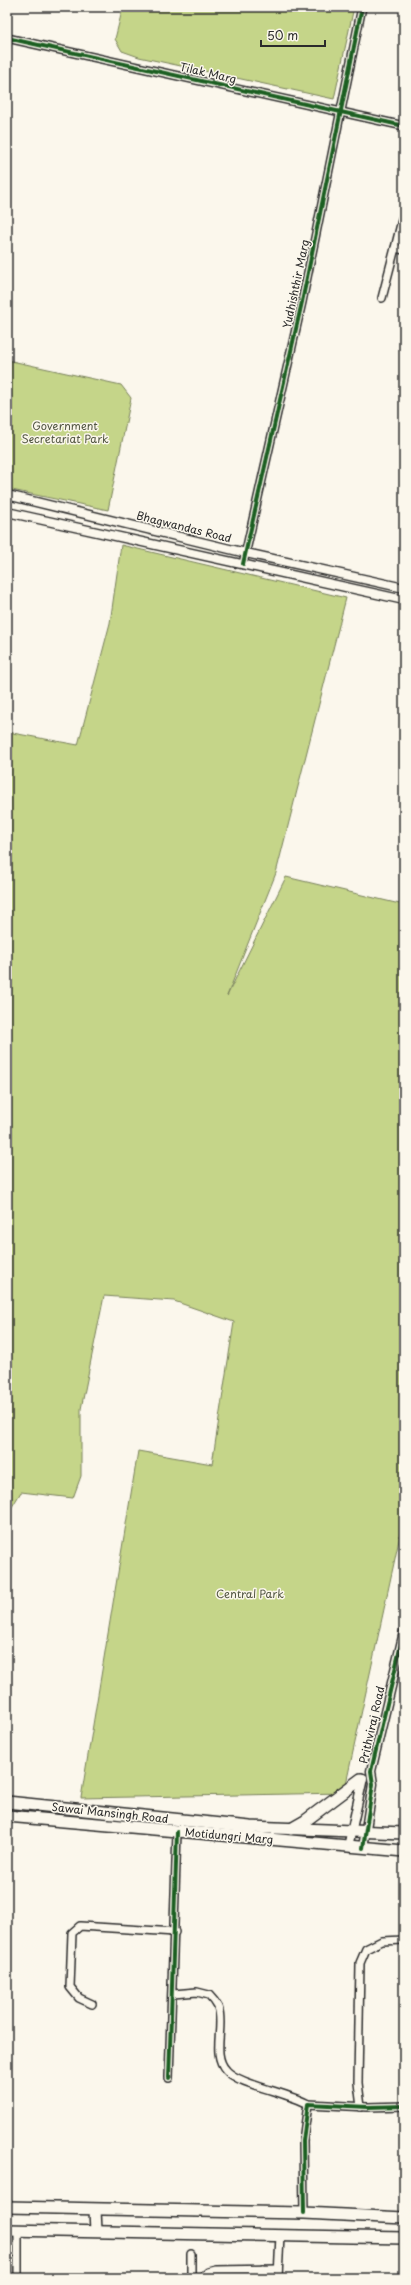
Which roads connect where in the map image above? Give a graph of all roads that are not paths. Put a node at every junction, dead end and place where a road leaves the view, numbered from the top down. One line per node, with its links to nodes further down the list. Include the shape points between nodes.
1 (362, 7): 3 (street, Yudhishthir Marg)
2 (7, 38): 3 (street, Tilak Marg)
3 (341, 113): 4 (street, Tilak Marg); 11 (street, Yudhishthir Marg)
4 (404, 126)
5 (404, 212): 6 (street)
6 (395, 248): 7 (street); 8 (street)
7 (404, 250)
8 (382, 298)
9 (7, 495): 11 (street, Bhagwandas Road)
10 (7, 512): 12 (street, Bhagwandas Road)
11 (246, 553): 12 (street, Yudhishthir Marg); 13 (street, Bhagwandas Road)
12 (243, 564): 14 (street, Bhagwandas Road)
13 (404, 588)
14 (404, 600)
15 (404, 1632): 16 (street, Prithviraj Road)
16 (401, 1656): 17 (street, Prithviraj Road)
17 (371, 1771): 18 (street); 23 (street, Prithviraj Road, via 372,1784)
18 (361, 1779): 21 (main road); 22 (street)
19 (7, 1802): 21 (main road, Sawai Mansingh Road)
20 (7, 1816): 24 (main road, Motidungri Marg)
21 (289, 1830): 22 (main road, Sawai Mansingh Road)
22 (350, 1831): 23 (main road, Sawai Mansingh Road); 26 (street)
23 (365, 1831): 25 (main road, Sawai Mansingh Road); 27 (street, Prithviraj Road)
24 (177, 1832): 26 (main road, Motidungri Marg); 29 (street)
25 (404, 1833)
26 (348, 1847): 27 (main road, Motidungri Marg)
27 (363, 1848): 28 (main road, Motidungri Marg)
28 (404, 1851)
29 (175, 1932): 31 (street); 32 (street, via 80,1926 72,1933 70,1987 79,1998)
30 (404, 1940): 36 (street, via 382,1941 366,1949 360,1963 358,2083)
31 (173, 1994): 33 (street); 34 (street, via 209,1994 218,2007 220,2051 226,2071 238,2078)
32 (92, 2004)
33 (169, 2078)
34 (308, 2104): 36 (street); 39 (street, via 303,2141)
35 (404, 2106): 36 (street)
36 (361, 2107)
37 (7, 2207): 38 (main road)
38 (95, 2210): 39 (main road); 42 (main road)
39 (304, 2213): 40 (main road)
40 (404, 2218)
41 (13, 2230): 42 (main road); 48 (street)
42 (96, 2231): 43 (main road)
43 (280, 2235): 44 (main road); 47 (street)
44 (404, 2238)
45 (191, 2254): 49 (street)
46 (263, 2269): 47 (street); 50 (street, via 216,2270 208,2272); 51 (street)
47 (278, 2269): 52 (street)
48 (18, 2278)
49 (191, 2278)
50 (202, 2278)
51 (264, 2278)
52 (278, 2278)

